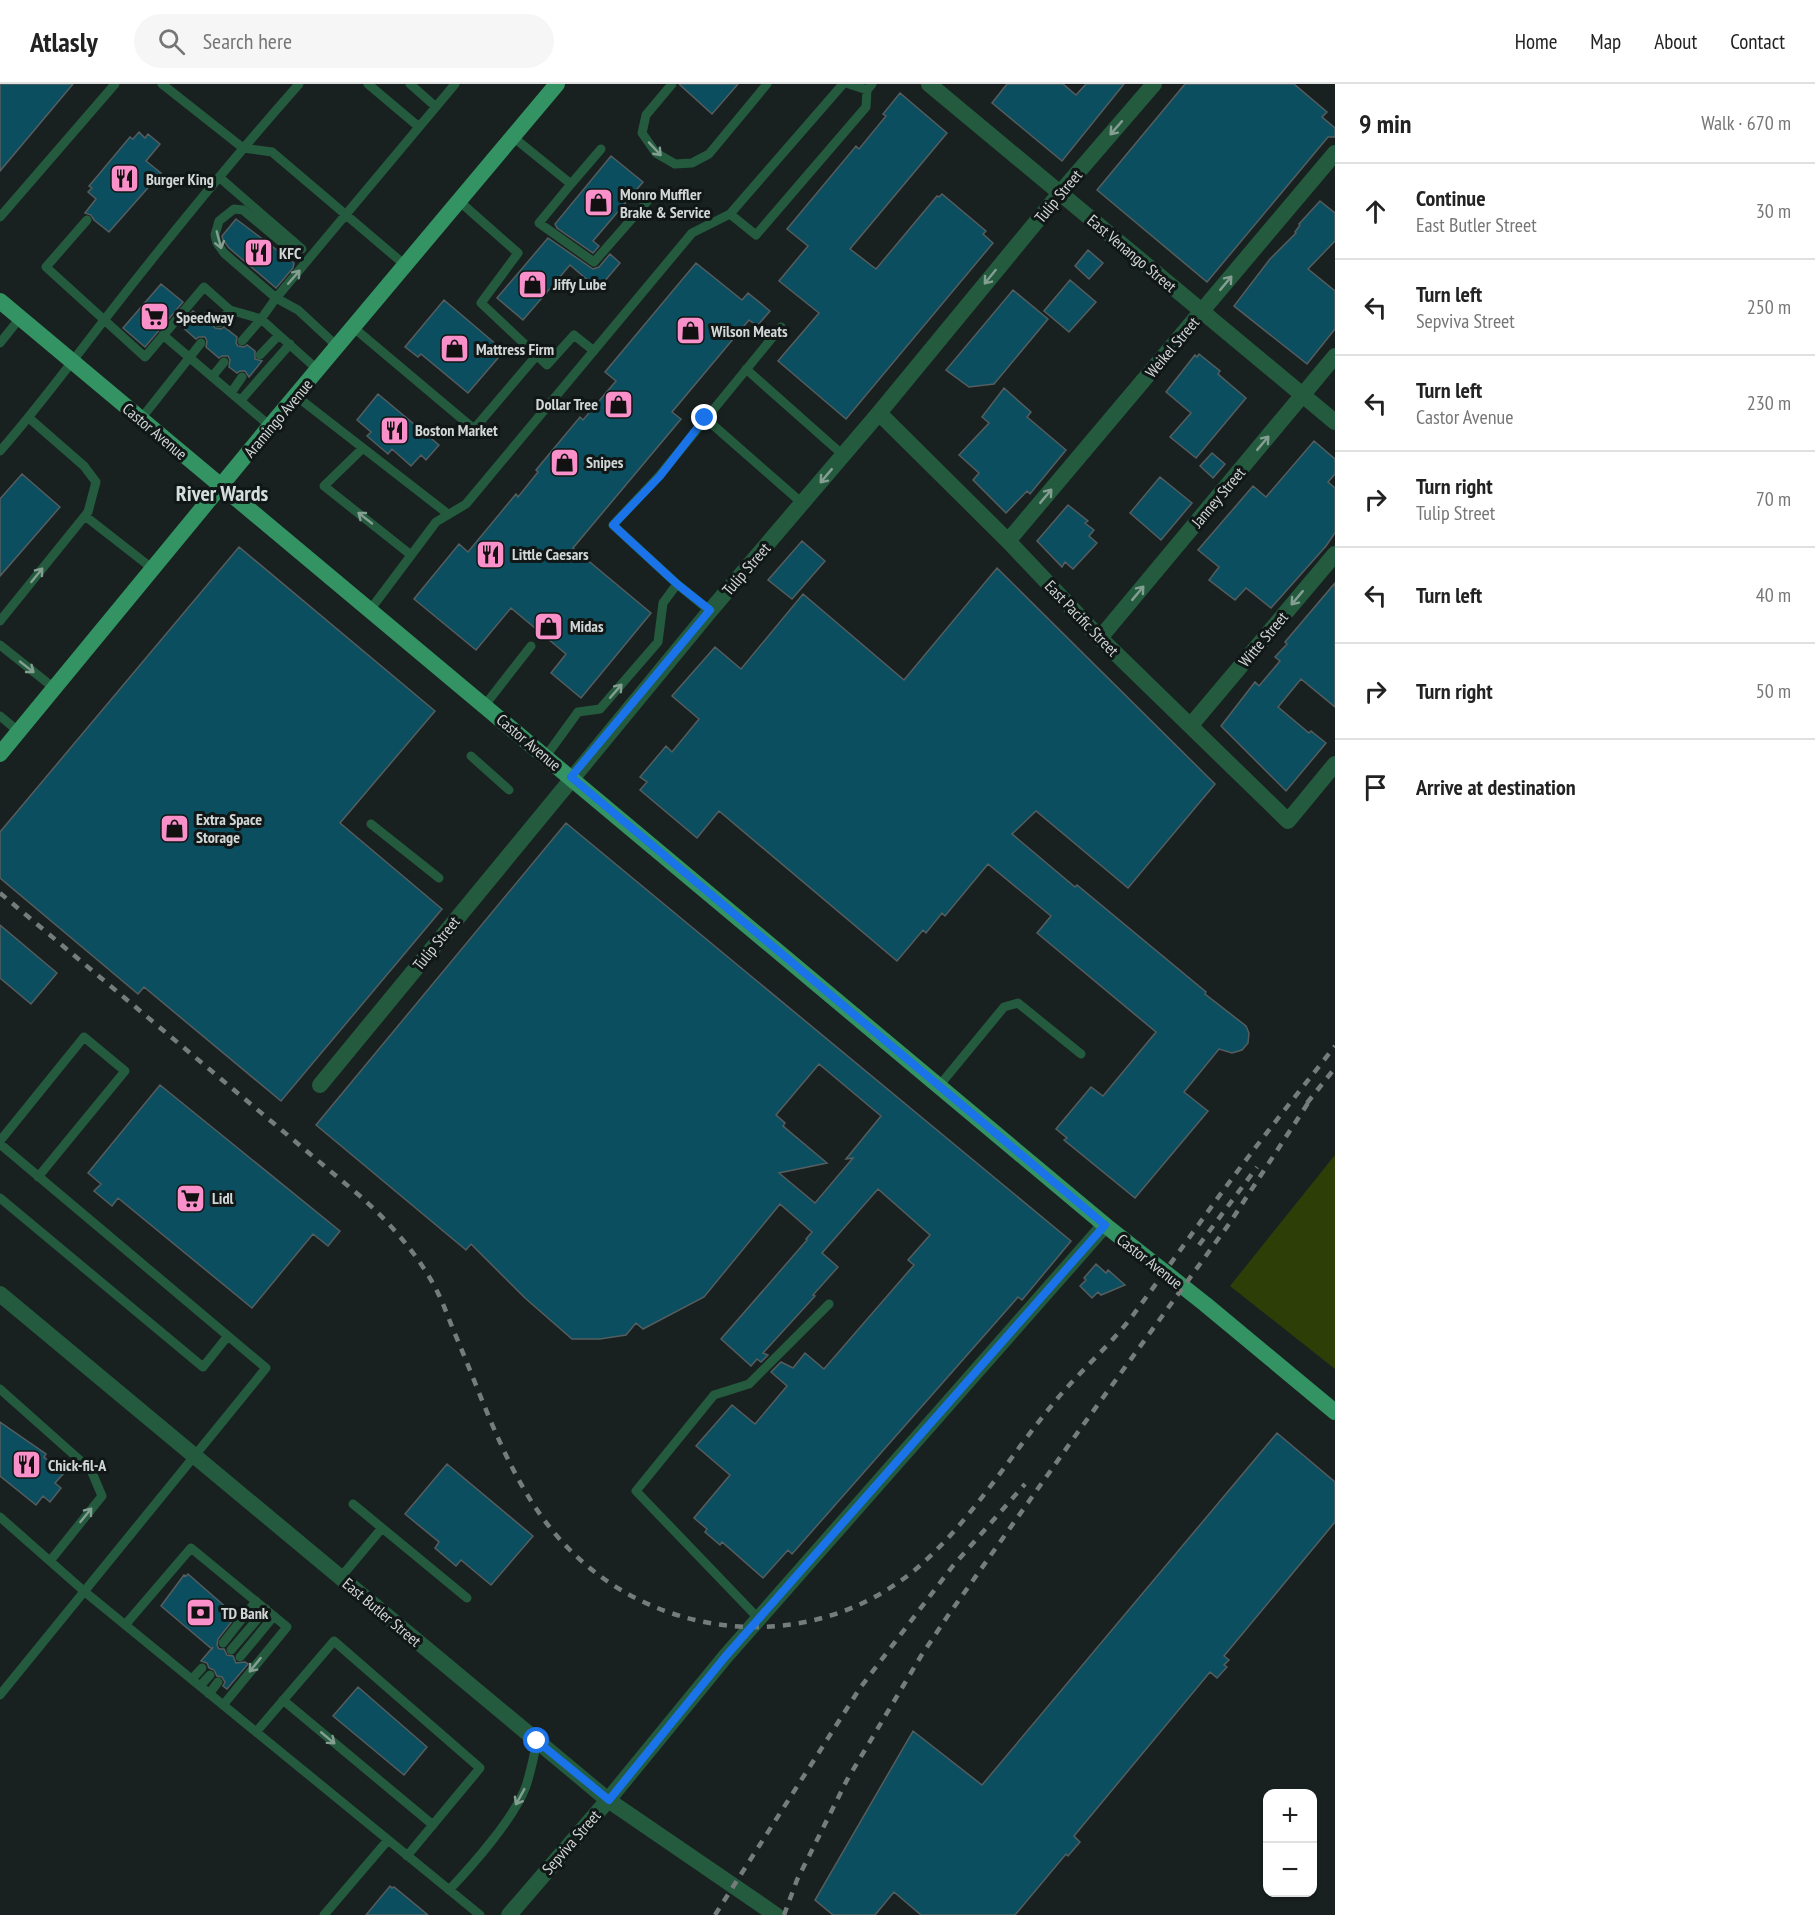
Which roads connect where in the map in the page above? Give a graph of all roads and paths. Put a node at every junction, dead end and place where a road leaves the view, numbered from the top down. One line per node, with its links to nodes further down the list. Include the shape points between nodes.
1 (115, 84): 28 (lane)
2 (299, 84): 18 (lane)
3 (368, 84): 16 (lane)
4 (410, 84): 15 (lane)
5 (455, 84): 15 (lane)
6 (672, 84): 7 (lane, one-way to 7, via 646,115 642,133 656,153 675,164 692,163 709,154)
7 (767, 84)
8 (843, 84): 26 (lane)
9 (849, 84): 14 (lane)
10 (928, 84): 23 (street, East Venango Street)
11 (1154, 84): 23 (street, Tulip Street, one-way to 23)
12 (553, 85): 17 (main road, Aramingo Avenue)
13 (168, 86): 18 (lane)
14 (869, 87): 26 (lane, via 866,107 756,235)
15 (436, 106): 16 (lane)
16 (419, 127): 27 (lane)
17 (513, 137): 22 (lane); 25 (main road, Aramingo Avenue)
18 (243, 148): 21 (lane); 27 (lane, via 272,152)
19 (601, 148): 22 (lane)
20 (1335, 153): 36 (street, Weikel Street, one-way to 20)
21 (219, 177): 30 (lane); 39 (lane)
22 (571, 184): 24 (lane, via 539,223 594,262)
23 (1060, 193): 36 (street, East Venango Street); 65 (street, Tulip Street, one-way to 65)
24 (651, 197)
25 (459, 201): 32 (main road, Aramingo Avenue); 52 (lane, via 518,253 481,303)
26 (730, 214): 50 (lane, via 692,233)
27 (346, 215): 31 (lane); 32 (lane)
28 (0, 217)
29 (87, 220): 39 (lane, via 46,267)
30 (301, 248): 31 (lane); 33 (lane, one-way to 33, via 291,250 243,210 234,209 219,221 215,235 224,253)
31 (311, 257): 33 (lane, one-way to 31)
32 (405, 265): 42 (main road, Aramingo Avenue)
33 (276, 297): 38 (lane); 49 (lane, via 298,310)
34 (0, 301): 37 (main road, Castor Avenue)
35 (230, 310): 38 (lane); 40 (lane); 43 (lane, via 204,287)
36 (1202, 312): 62 (street, East Venango Street); 78 (street, Weikel Street, one-way to 36)
37 (20, 318): 46 (lane); 55 (main road, Castor Avenue)
38 (261, 319): 44 (lane); 45 (lane)
39 (104, 320): 43 (lane, via 145,357); 55 (lane)
40 (219, 323)
41 (781, 327): 57 (lane)
42 (354, 328): 49 (main road, Aramingo Avenue); 52 (lane, via 474,429)
43 (163, 335): 54 (lane)
44 (279, 335): 48 (lane); 51 (lane)
45 (242, 341)
46 (0, 343)
47 (201, 343): 54 (lane)
48 (290, 344): 58 (lane); 64 (lane)
49 (338, 346): 58 (main road, Aramingo Avenue)
50 (594, 351): 52 (lane, via 574,335 547,364); 76 (lane, via 466,504)
51 (260, 355)
52 (537, 355)
53 (1335, 356): 62 (street, Janney Street)
54 (190, 359): 59 (lane); 68 (lane)
55 (74, 362): 66 (lane); 68 (main road, Castor Avenue)
56 (224, 362): 59 (lane)
57 (746, 369): 67 (lane); 73 (lane)
58 (318, 370): 63 (main road, Aramingo Avenue)
59 (212, 377): 61 (lane)
60 (242, 377): 61 (lane)
61 (231, 393): 64 (lane)
62 (1303, 395): 69 (street, East Venango Street); 86 (street, Janney Street, one-way to 62)
63 (296, 396): 70 (main road, Aramingo Avenue); 71 (lane)
64 (241, 400): 70 (lane)
65 (879, 413): 73 (street, Tulip Street); 78 (street, East Pacific Street)
66 (29, 418): 72 (lane); 77 (lane, via 84,466 96,482)
67 (705, 418): 75 (lane); 82 (lane, via 660,476 613,525)
68 (140, 420): 74 (main road, Castor Avenue)
69 (1335, 422)
70 (270, 426): 74 (main road, Aramingo Avenue)
71 (363, 448): 76 (lane); 80 (lane, one-way to 71, via 324,486)
72 (0, 452)
73 (843, 455): 75 (street, Tulip Street, one-way to 75)
74 (221, 486): 81 (main road, Aramingo Avenue); 83 (main road, Castor Avenue)
75 (802, 504): 84 (street, Tulip Street)
76 (448, 514): 80 (lane, via 436,522)
77 (85, 516): 81 (lane); 85 (lane, one-way to 77)
78 (1008, 541): 86 (street, East Pacific Street)
79 (1335, 554): 92 (street, Witte Street, one-way to 92)
80 (411, 555): 83 (lane)
81 (153, 569): 89 (main road, Aramingo Avenue)
82 (677, 584): 84 (lane); 96 (lane, one-way to 82, via 578,712 600,709 658,642 663,603)
83 (370, 610): 90 (main road, Castor Avenue)
84 (710, 610): 98 (street, Tulip Street)
85 (0, 621)
86 (1100, 638): 92 (street, East Pacific Street)
87 (0, 645): 89 (lane, one-way to 89)
88 (531, 646): 90 (lane)
89 (54, 688): 93 (main road, Aramingo Avenue)
90 (485, 705): 96 (main road, Castor Avenue)
91 (0, 716): 93 (lane)
92 (1191, 725): 97 (street, East Pacific Street, via 1288,820)
93 (18, 731): 94 (main road, Aramingo Avenue)
94 (0, 754)
95 (471, 756): 99 (lane)
96 (546, 756): 98 (main road, Castor Avenue)
97 (1335, 764)
98 (571, 777): 103 (street, Tulip Street); 104 (main road, Castor Avenue)
99 (509, 790)
100 (371, 824): 101 (lane)
101 (439, 878)
102 (1081, 1054): 104 (lane, via 1018,1003 1004,1007)
103 (320, 1085)
104 (939, 1086): 108 (main road, Castor Avenue)
105 (0, 1143): 106 (lane); 106 (lane, via 84,1037 125,1071)
106 (38, 1178): 111 (lane)
107 (0, 1198): 111 (lane, via 203,1366)
108 (1105, 1225): 113 (main road, Castor Avenue); 125 (street, Sepviva Street)
109 (0, 1294): 114 (street, East Butler Street)
110 (829, 1304): 125 (lane, via 749,1384 714,1395 636,1491)
111 (227, 1337): 114 (lane, via 266,1368)
112 (0, 1389): 118 (lane, one-way to 112, via 102,1496 91,1470)
113 (1335, 1412)
114 (196, 1457): 119 (street, East Butler Street); 120 (lane)
115 (353, 1504): 117 (lane)
116 (0, 1517): 118 (lane)
117 (382, 1528): 119 (lane); 121 (lane)
118 (50, 1561): 120 (lane)
119 (341, 1577): 140 (street, East Butler Street)
120 (85, 1592): 126 (lane); 136 (lane)
121 (467, 1598)
122 (256, 1601): 123 (lane); 126 (lane, via 191,1548); 127 (lane)
123 (266, 1610): 124 (lane); 128 (lane)
124 (274, 1616): 129 (lane); 138 (lane, one-way to 138, via 287,1627)
125 (759, 1618): 141 (street, Sepviva Street)
126 (125, 1625): 132 (lane)
127 (223, 1643)
128 (231, 1650)
129 (240, 1657)
130 (202, 1668): 132 (lane)
131 (210, 1675): 134 (lane)
132 (192, 1679): 134 (lane)
133 (218, 1682): 135 (lane)
134 (200, 1686): 135 (lane)
135 (209, 1694): 138 (lane)
136 (0, 1695)
137 (283, 1700): 139 (lane); 142 (lane, one-way to 142); 142 (lane, via 334,1641 480,1768)
138 (224, 1704): 139 (lane)
139 (256, 1732): 143 (lane)
140 (537, 1741): 141 (street, East Butler Street); 145 (lane, one-way to 145, via 526,1787 511,1813)
141 (609, 1800): 148 (street, Sepviva Street); 149 (street, East Butler Street)
142 (433, 1825): 144 (lane)
143 (388, 1840): 144 (lane); 146 (lane)
144 (407, 1856): 145 (lane)
145 (449, 1890): 147 (lane)
146 (324, 1915)
147 (480, 1915)
148 (509, 1915)
149 (776, 1915)

